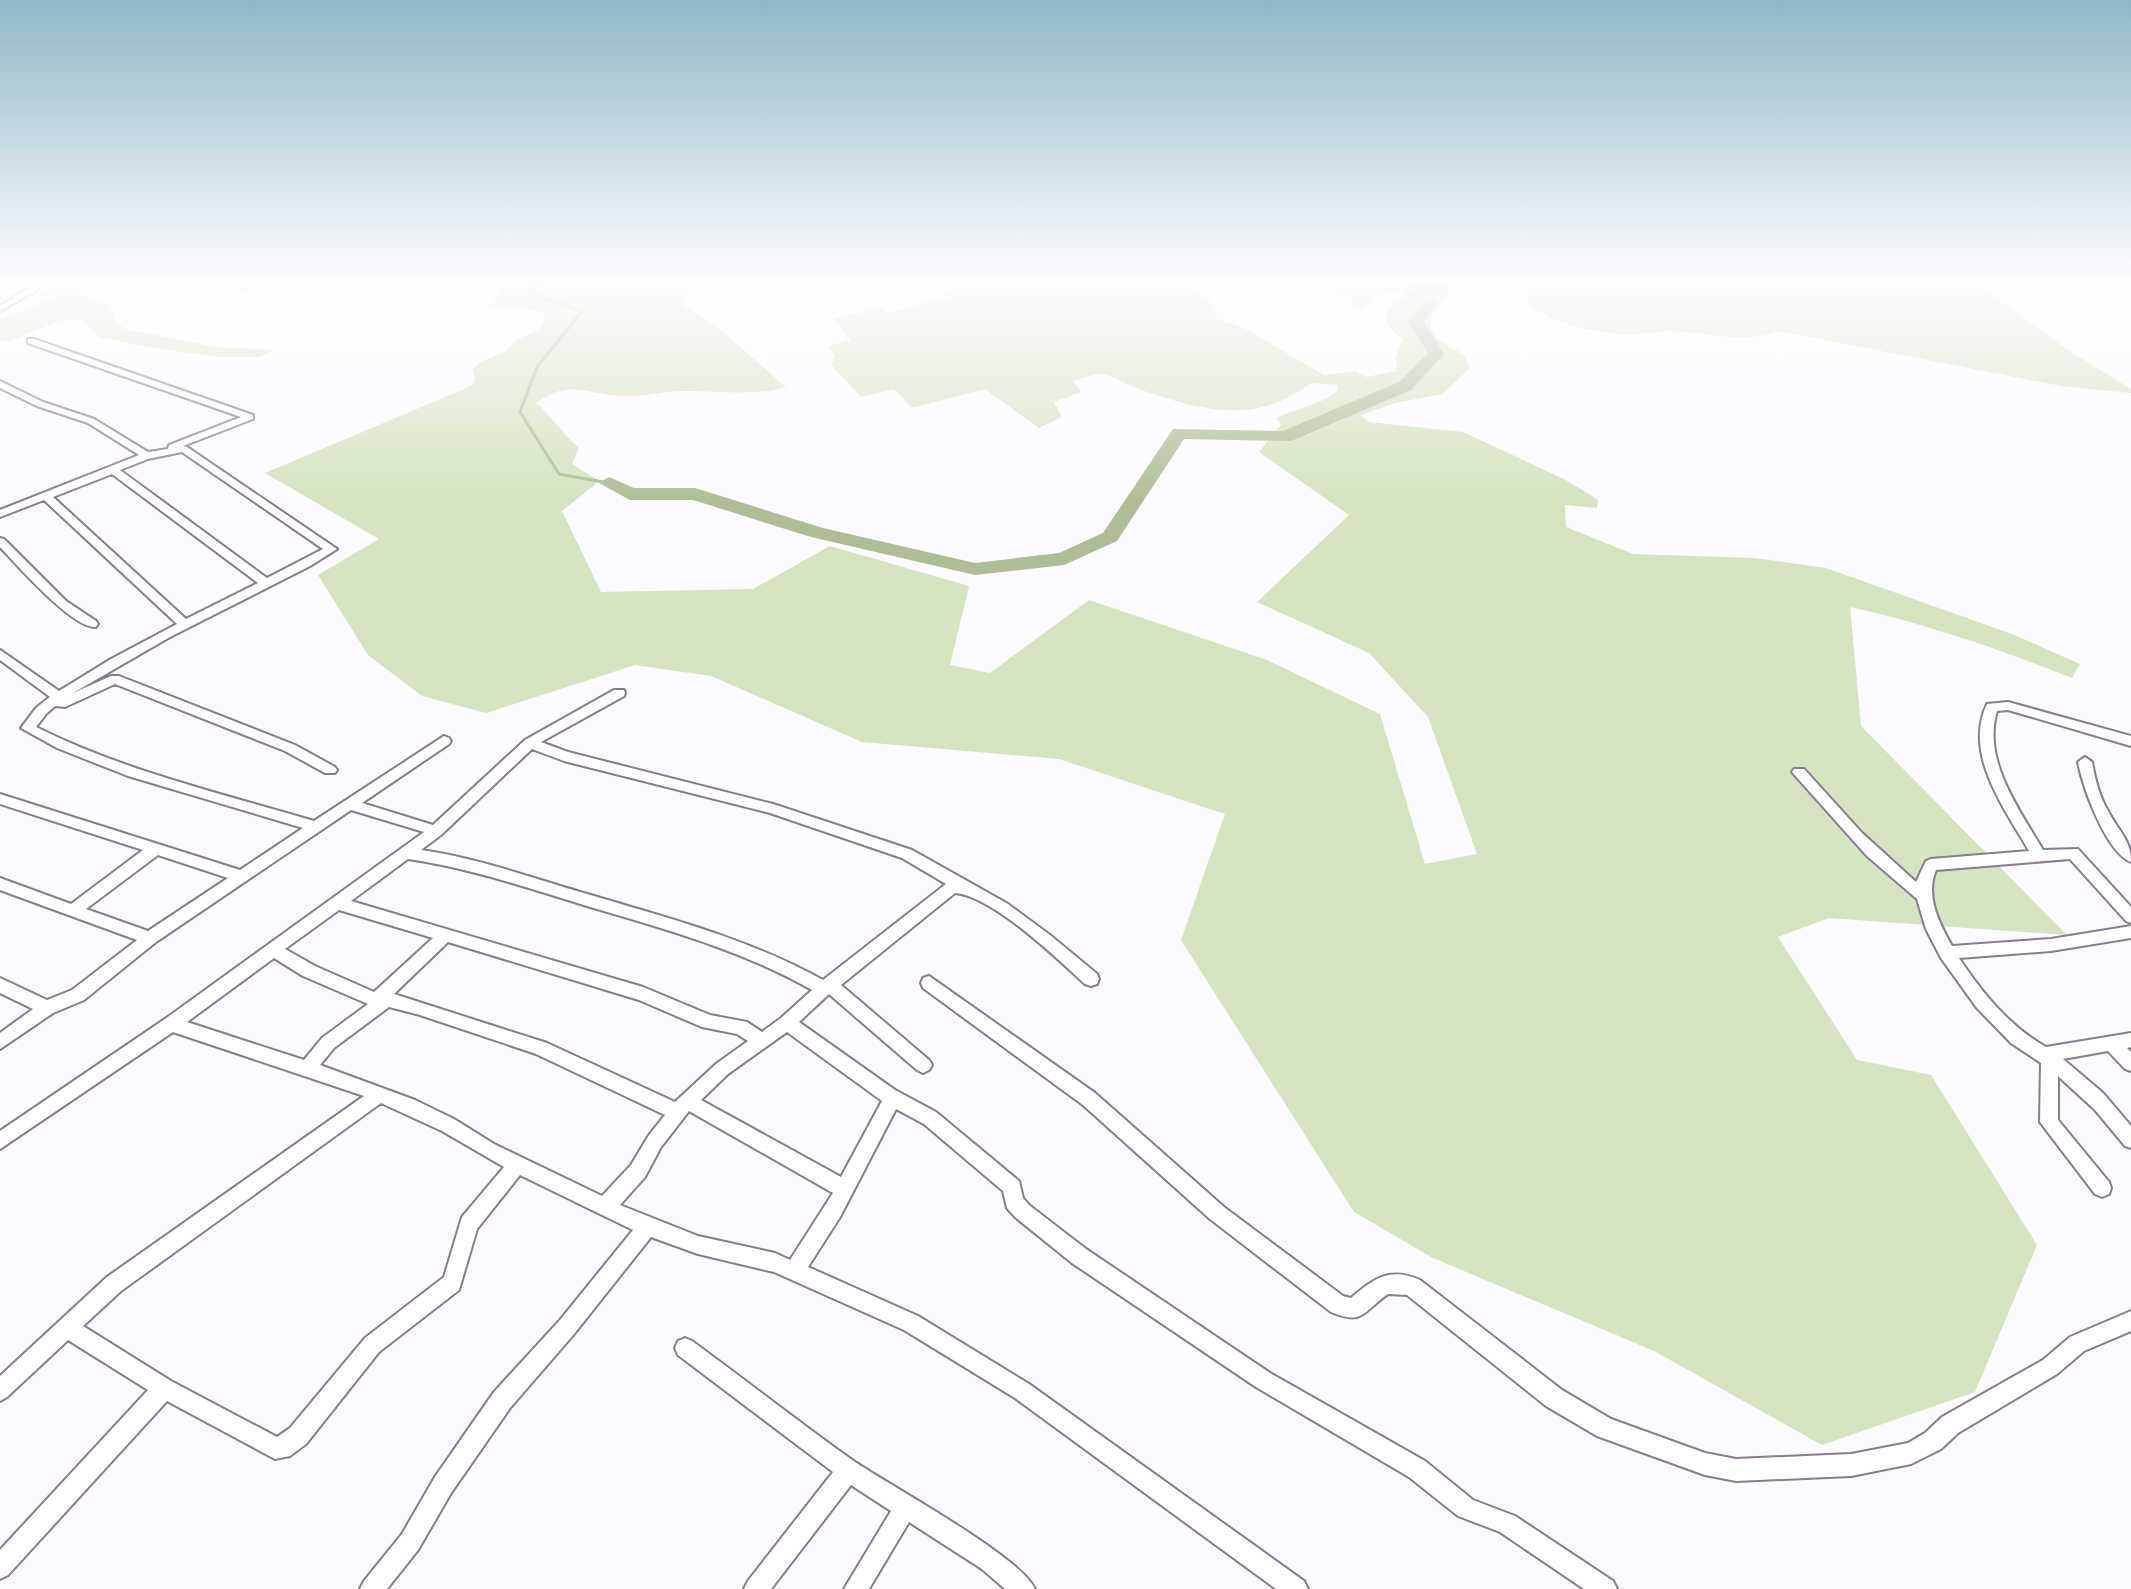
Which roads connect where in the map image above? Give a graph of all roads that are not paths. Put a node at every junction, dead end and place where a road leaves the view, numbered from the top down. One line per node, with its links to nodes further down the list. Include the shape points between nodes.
1 (69, 354): 3 (street, via 250,417)
2 (0, 384): 3 (street, via 91,421)
3 (146, 456): 4 (street); 8 (street, via 184,449 331,549)
4 (112, 469): 5 (street); 8 (street)
5 (46, 496): 6 (street); 10 (street)
6 (0, 514)
7 (0, 541): 9 (street, via 62,603)
8 (266, 583): 10 (street)
9 (92, 624)
10 (185, 625): 13 (street)
11 (0, 654): 13 (street)
12 (619, 693): 17 (street)
13 (58, 697): 14 (street)
14 (41, 711): 19 (street, via 115,679 290,748); 23 (street, via 28,728 55,743)
15 (444, 741): 22 (street)
16 (2131, 741): 27 (street, via 2008,706 1992,707 1987,728 1990,764)
17 (530, 743): 24 (street); 31 (street, via 773,809 907,854)
18 (2085, 762): 28 (street, via 2094,803)
19 (330, 770)
20 (1799, 772): 32 (street, via 1884,866)
21 (0, 799): 25 (street)
22 (351, 805): 23 (street); 24 (street)
23 (317, 827): 29 (street)
24 (436, 831): 26 (street)
25 (157, 848): 29 (street); 34 (street)
26 (406, 853): 33 (street); 44 (street, via 446,857 509,874 699,934)
27 (2039, 856): 32 (street, via 1931,865); 35 (street, via 2076,855)
28 (2131, 857)
29 (243, 877): 38 (street)
30 (0, 884): 34 (street)
31 (962, 886): 41 (street, via 1046,939); 44 (street, via 952,887)
32 (1923, 895): 40 (street, via 1934,935)
33 (336, 903): 37 (street); 39 (street)
34 (75, 909): 38 (street)
35 (2131, 917)
36 (2131, 932): 40 (street)
37 (446, 935): 45 (street); 49 (street, via 643,994 708,1022 741,1027)
38 (150, 938): 46 (street, via 78,995)
39 (272, 949): 45 (street); 48 (street)
40 (1947, 953): 53 (street, via 2006,1029)
41 (1091, 979)
42 (929, 983): 68 (street, via 1077,1090 1217,1213 1338,1305 1354,1309 1399,1281 1413,1287 1554,1398 1605,1428 1705,1464 1736,1470 1851,1465 1911,1453 2050,1367 2077,1344)
43 (0, 985): 46 (street)
44 (827, 987): 47 (street); 55 (street)
45 (380, 1001): 56 (street, via 328,1043); 59 (street, via 420,1008 541,1048)
46 (47, 1008): 51 (street)
47 (787, 1023): 49 (street); 58 (street)
48 (171, 1024): 56 (street); 61 (street)
49 (761, 1040): 59 (street)
50 (2131, 1040): 52 (street)
51 (0, 1042)
52 (2112, 1044): 53 (street); 54 (street)
53 (2047, 1058): 60 (street, via 2094,1096); 63 (street, via 2049,1122)
54 (2131, 1064)
55 (923, 1065)
56 (307, 1069): 57 (street)
57 (380, 1094): 62 (street); 69 (street, via 114,1284)
58 (893, 1098): 64 (street); 81 (street, via 957,1140 1012,1187 1022,1211 1079,1256 1263,1380 1417,1469 1466,1508 1507,1524)
59 (682, 1107): 64 (street); 65 (street)
60 (2131, 1140)
61 (0, 1141)
62 (518, 1164): 65 (street); 71 (street, via 469,1224 452,1283 372,1345 289,1444 275,1448)
63 (2102, 1188)
64 (844, 1189): 67 (street)
65 (605, 1207): 66 (street)
66 (648, 1226): 67 (street); 76 (street, via 502,1400 410,1542)
67 (794, 1271): 80 (street, via 911,1323 1022,1391)
68 (2131, 1321)
69 (67, 1328): 71 (street); 72 (street)
70 (685, 1348): 73 (street)
71 (164, 1388): 75 (street)
72 (0, 1390)
73 (848, 1470): 74 (street); 77 (street)
74 (906, 1507): 78 (street); 79 (street)
75 (0, 1567)
76 (372, 1589)
77 (756, 1589)
78 (856, 1589)
79 (1023, 1589)
80 (1296, 1589)
81 (1605, 1589)

